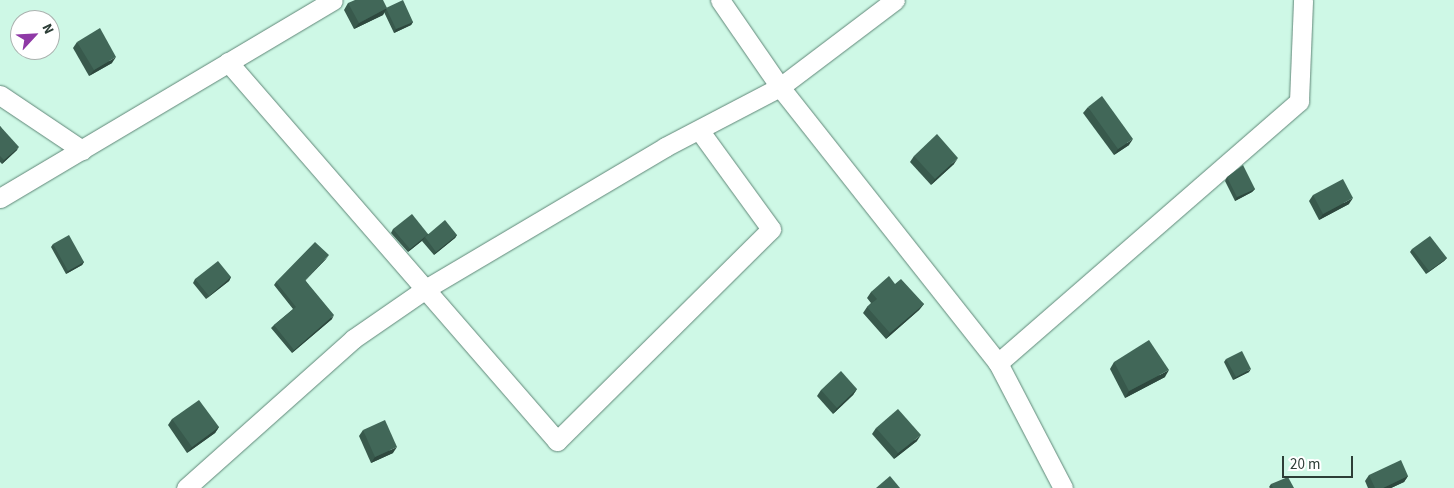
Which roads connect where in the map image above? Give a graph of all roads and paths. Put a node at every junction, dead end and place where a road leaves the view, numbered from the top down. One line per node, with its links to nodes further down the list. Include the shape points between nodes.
1 (333, 0): 5 (street)
2 (720, 0): 6 (street)
3 (895, 0): 6 (street)
4 (1303, 0): 12 (street, via 1300,102)
5 (228, 62): 9 (street); 11 (street)
6 (780, 87): 8 (street); 12 (street)
7 (0, 95): 9 (street)
8 (699, 130): 11 (street); 11 (street, via 771,229 558,441)
9 (82, 150): 10 (street)
10 (0, 198)
11 (427, 288): 13 (street, via 352,339)
12 (998, 363): 14 (street)
13 (186, 488)
14 (1063, 488)

